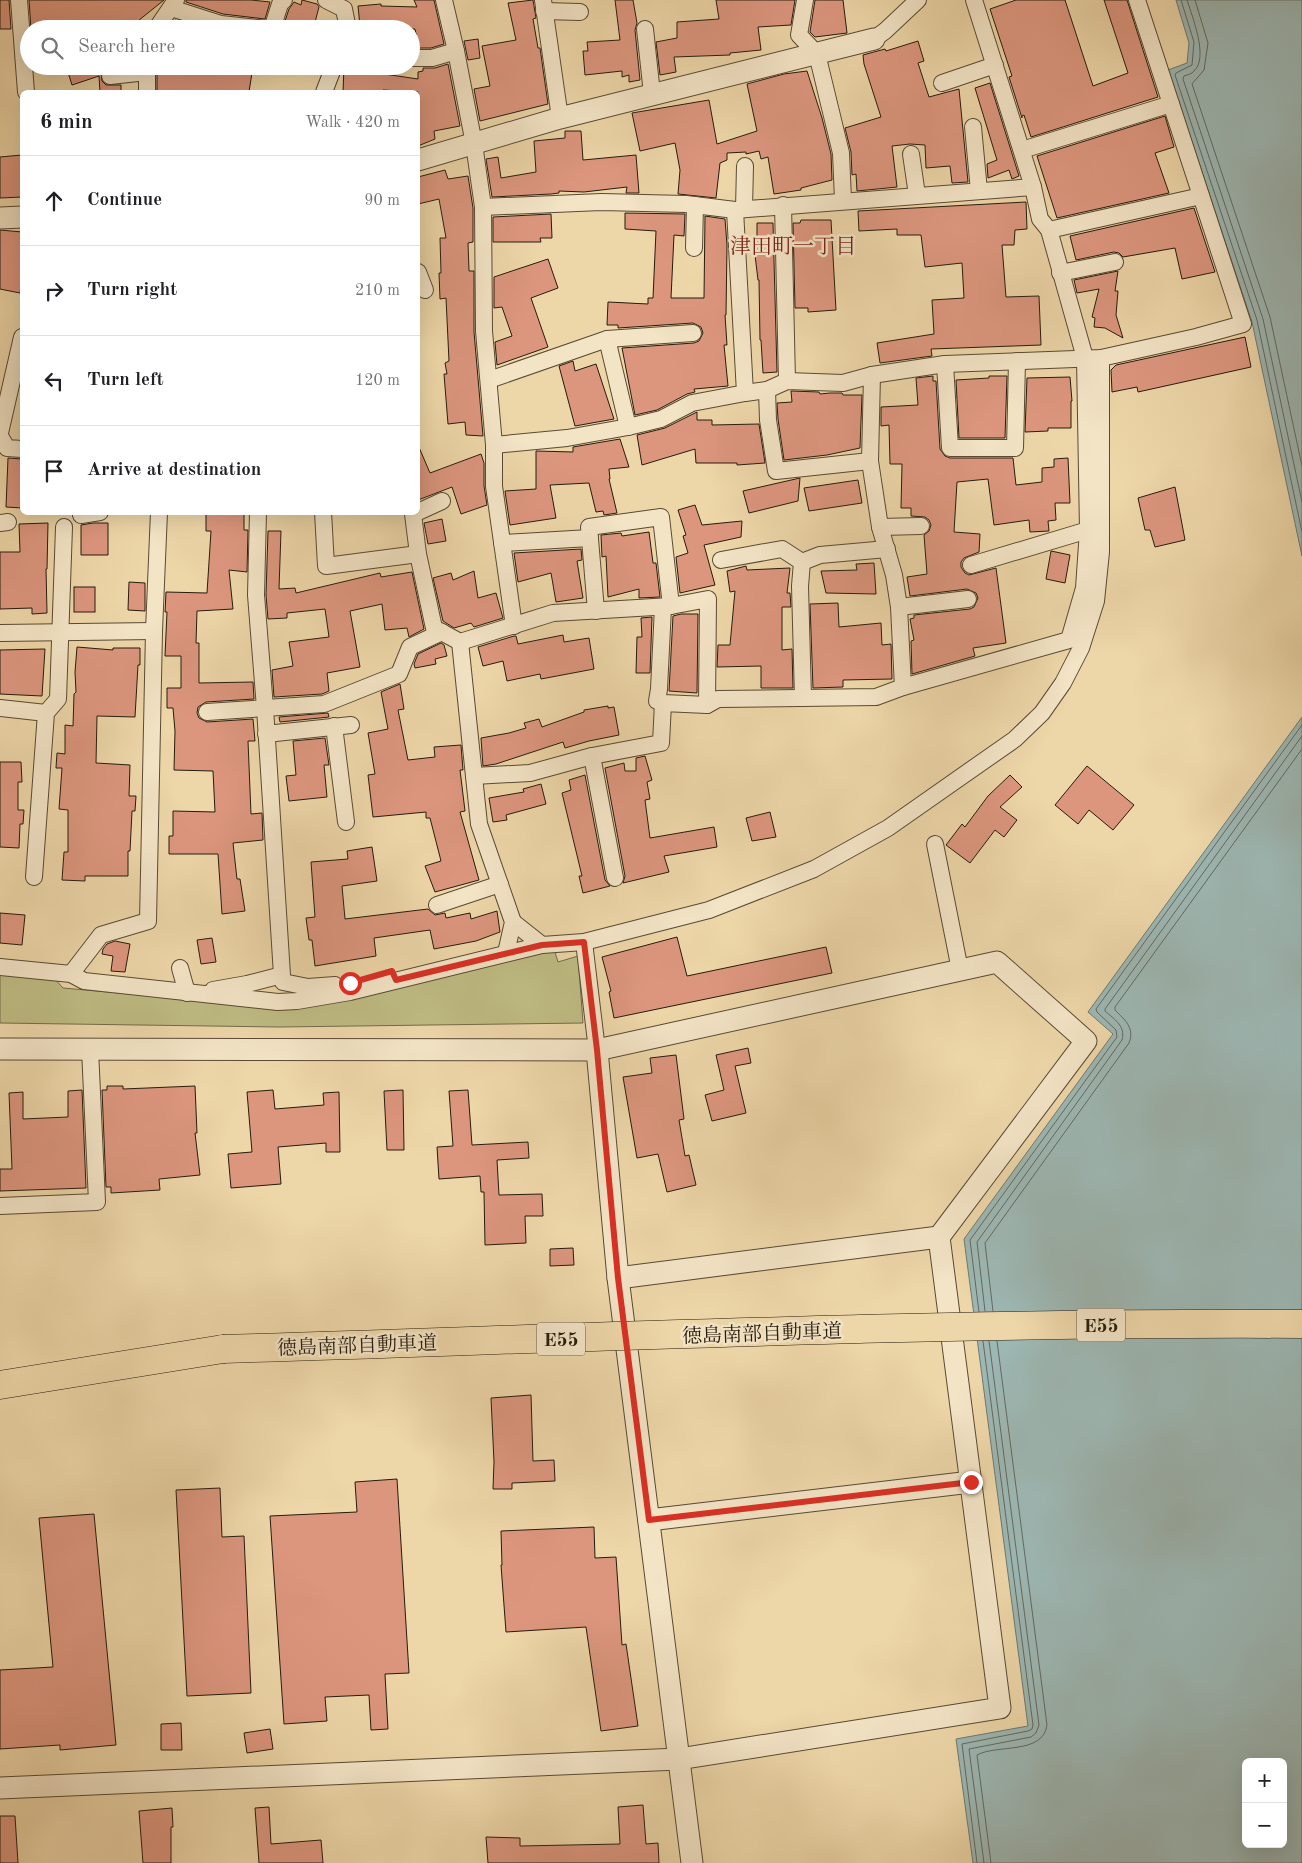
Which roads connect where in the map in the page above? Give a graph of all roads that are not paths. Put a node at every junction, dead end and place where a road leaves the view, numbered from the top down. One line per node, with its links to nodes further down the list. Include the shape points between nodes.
1 (19, 0): 12 (street)
2 (284, 0): 15 (street)
3 (326, 0): 16 (street, via 344,9)
4 (444, 0): 19 (street)
5 (805, 0): 20 (street, via 799,36)
6 (918, 0): 18 (street)
7 (974, 0): 22 (street)
8 (1137, 0): 33 (street)
9 (173, 4): 13 (street); 14 (street)
10 (544, 5): 11 (street); 34 (street)
11 (580, 12)
12 (21, 20)
13 (162, 20)
14 (211, 20)
15 (275, 20)
16 (346, 20)
17 (645, 29): 32 (street)
18 (874, 39): 20 (street)
19 (456, 51): 21 (street); 36 (street)
20 (817, 54): 32 (street); 45 (street, via 841,152)
21 (420, 58)
22 (995, 65): 28 (street); 37 (street)
23 (25, 75): 29 (street)
24 (115, 75): 27 (street)
25 (147, 75): 30 (street)
26 (331, 75): 31 (street)
27 (110, 76)
28 (942, 83)
29 (26, 90)
30 (147, 90)
31 (325, 90)
32 (652, 94): 34 (street)
33 (1171, 104): 37 (street); 44 (street)
34 (560, 118): 36 (street)
35 (973, 127): 42 (street)
36 (474, 144): 39 (street); 48 (street)
37 (1022, 150): 41 (street)
38 (911, 154): 43 (street)
39 (420, 159)
40 (745, 166): 49 (street)
41 (1033, 187): 42 (street); 52 (street, via 1040,218)
42 (979, 191): 43 (street)
43 (917, 195): 45 (street)
44 (1201, 196): 52 (street); 61 (street, via 1243,324)
45 (843, 200): 47 (street)
46 (695, 205): 48 (street, via 601,202); 49 (street); 53 (street)
47 (783, 205): 49 (street); 66 (street)
48 (483, 207): 65 (street, via 484,330)
49 (740, 209): 69 (street)
50 (20, 217): 51 (street)
51 (0, 218)
52 (1049, 230): 55 (street)
53 (694, 248)
54 (1115, 262): 55 (street)
55 (1060, 273): 61 (street)
56 (420, 278): 57 (street)
57 (424, 290)
58 (693, 333): 59 (street)
59 (607, 339): 65 (street); 70 (street)
60 (20, 357): 67 (street)
61 (1093, 358): 62 (street); 84 (street); 122 (street, via 1101,552 1096,601 1081,648 1063,683 1042,713 1014,739 888,828 814,869 709,910)
62 (1017, 361): 63 (street); 63 (street, via 1015,448 950,448)
63 (945, 364): 64 (street)
64 (872, 375): 66 (street, via 843,383); 74 (street)
65 (489, 380): 72 (street)
66 (787, 381): 68 (street)
67 (17, 386): 71 (street)
68 (767, 390): 69 (street); 74 (street, via 776,471)
69 (745, 392): 70 (street, via 692,403 661,419)
70 (628, 427): 72 (street, via 567,438)
71 (0, 435): 73 (street, via 7,448)
72 (494, 445): 86 (street, via 494,486)
73 (20, 450)
74 (870, 461): 83 (street)
75 (442, 501): 76 (street)
76 (420, 511)
77 (159, 515): 97 (street)
78 (258, 515): 107 (street, via 256,595)
79 (323, 515): 88 (street, via 326,566)
80 (413, 515): 88 (street)
81 (921, 526): 83 (street)
82 (64, 527): 98 (street)
83 (880, 527): 87 (street)
84 (1088, 530): 91 (street); 102 (street, via 1084,588 1069,640)
85 (590, 538): 86 (street); 93 (street, via 589,527 661,517); 95 (street)
86 (502, 543): 96 (street)
87 (887, 549): 90 (street, via 820,555); 94 (street)
88 (418, 554): 99 (street, via 434,628)
89 (721, 560): 90 (street, via 782,549)
90 (802, 562): 103 (street)
91 (971, 565)
92 (968, 599): 94 (street)
93 (667, 606): 95 (street); 104 (street, via 657,701); 105 (street, via 708,599)
94 (899, 607): 102 (street)
95 (596, 611): 96 (street, via 553,613)
96 (514, 626): 101 (street)
97 (154, 631): 98 (street); 128 (street, via 148,921 101,935)
98 (59, 632): 100 (street); 109 (street, via 58,699)
99 (442, 632): 101 (street); 107 (street, via 410,647 399,674 324,704)
100 (0, 633)
101 (460, 642): 114 (street)
102 (903, 688): 103 (street, via 876,697)
103 (803, 698): 105 (street, via 718,699)
104 (663, 703): 105 (street); 113 (street, via 661,743)
105 (707, 705)
106 (0, 708): 109 (street)
107 (265, 708): 108 (street); 112 (street)
108 (207, 712)
109 (46, 713): 117 (street)
110 (351, 725): 111 (street)
111 (334, 726): 112 (street); 115 (street)
112 (266, 734): 129 (street)
113 (592, 756): 114 (street, via 530,773); 118 (street)
114 (474, 776): 119 (street, via 479,824)
115 (346, 822)
116 (935, 844): 127 (street)
117 (34, 877)
118 (615, 878)
119 (500, 884): 120 (street); 121 (street)
120 (437, 905)
121 (513, 922): 123 (street); 124 (street)
122 (584, 942): 123 (street); 135 (street)
123 (542, 945): 124 (street)
124 (506, 953): 130 (street, via 396,980)
125 (0, 966): 128 (street)
126 (180, 968): 131 (street)
127 (960, 970): 135 (street); 137 (street, via 997,962 1086,1041)
128 (71, 974): 131 (street, via 84,981)
129 (283, 978): 130 (street, via 308,987); 131 (street); 132 (street)
130 (350, 987): 132 (street)
131 (190, 993): 132 (street)
132 (284, 1002)
133 (0, 1049): 134 (street)
134 (90, 1049): 135 (street); 136 (street, via 97,1202)
135 (597, 1050): 138 (street)
136 (0, 1206)
137 (939, 1237): 138 (street); 141 (street)
138 (618, 1278): 142 (street)
139 (1302, 1324): 140 (highway, 徳島南部自動車道 / E55, bridge, via 909,1328 222,1349)
140 (0, 1385)
141 (971, 1482): 142 (street); 143 (street, via 1000,1708)
142 (649, 1520): 143 (street)
143 (679, 1759): 144 (street); 145 (street)
144 (0, 1788)
145 (692, 1863)

